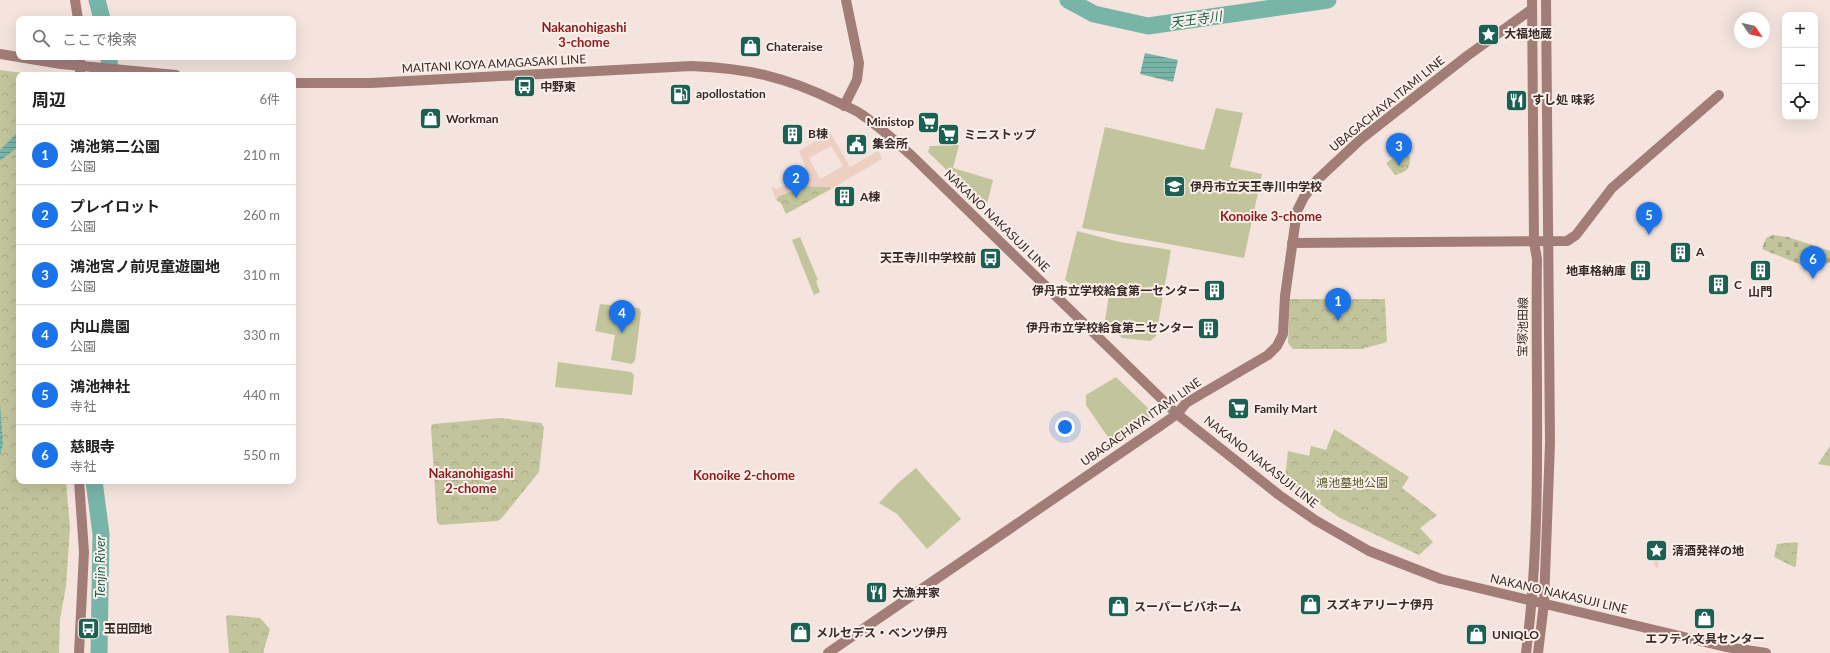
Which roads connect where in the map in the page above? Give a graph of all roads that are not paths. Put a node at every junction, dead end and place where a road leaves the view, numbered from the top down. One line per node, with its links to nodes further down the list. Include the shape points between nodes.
1 (75, 0): 5 (main road)
2 (846, 0): 13 (main road, via 859,63 857,80)
3 (1546, 0): 15 (main road)
4 (1532, 4): 14 (main road, 宝塚池田線); 16 (main road, UBAGACHAYA ITAMI LINE, via 1361,139 1317,180 1297,211)
5 (78, 16)
6 (0, 54): 7 (main road)
7 (16, 56)
8 (40, 60): 9 (main road)
9 (80, 66): 10 (main road)
10 (145, 72)
11 (296, 83): 13 (main road, MAITANI KOYA AMAGASAKI LINE, via 371,84 699,66 763,73 806,87)
12 (1719, 94): 15 (main road, via 1612,188 1573,238 1567,241)
13 (844, 106): 17 (main road, NAKANO NAKASUJI LINE, via 872,121 911,155)
14 (1534, 242): 15 (main road); 16 (main road); 19 (main road, 宝塚池田線, via 1537,259 1537,538)
15 (1548, 242): 20 (main road, via 1550,443)
16 (1292, 243): 17 (main road, UBAGACHAYA ITAMI LINE, via 1283,334 1280,342 1268,355 1186,403)
17 (1177, 414): 19 (main road, NAKANO NAKASUJI LINE, via 1279,495 1360,546 1441,579); 22 (main road, UBAGACHAYA ITAMI LINE)
18 (79, 484): 21 (main road, via 84,552)
19 (1533, 601): 20 (main road, NAKANO NAKASUJI LINE); 23 (main road, 宝塚池田線)
20 (1544, 603): 24 (main road); 25 (main road, NAKANO NAKASUJI LINE, via 1726,647)
21 (79, 653)
22 (828, 653)
23 (1526, 653)
24 (1538, 653)
25 (1766, 653)

